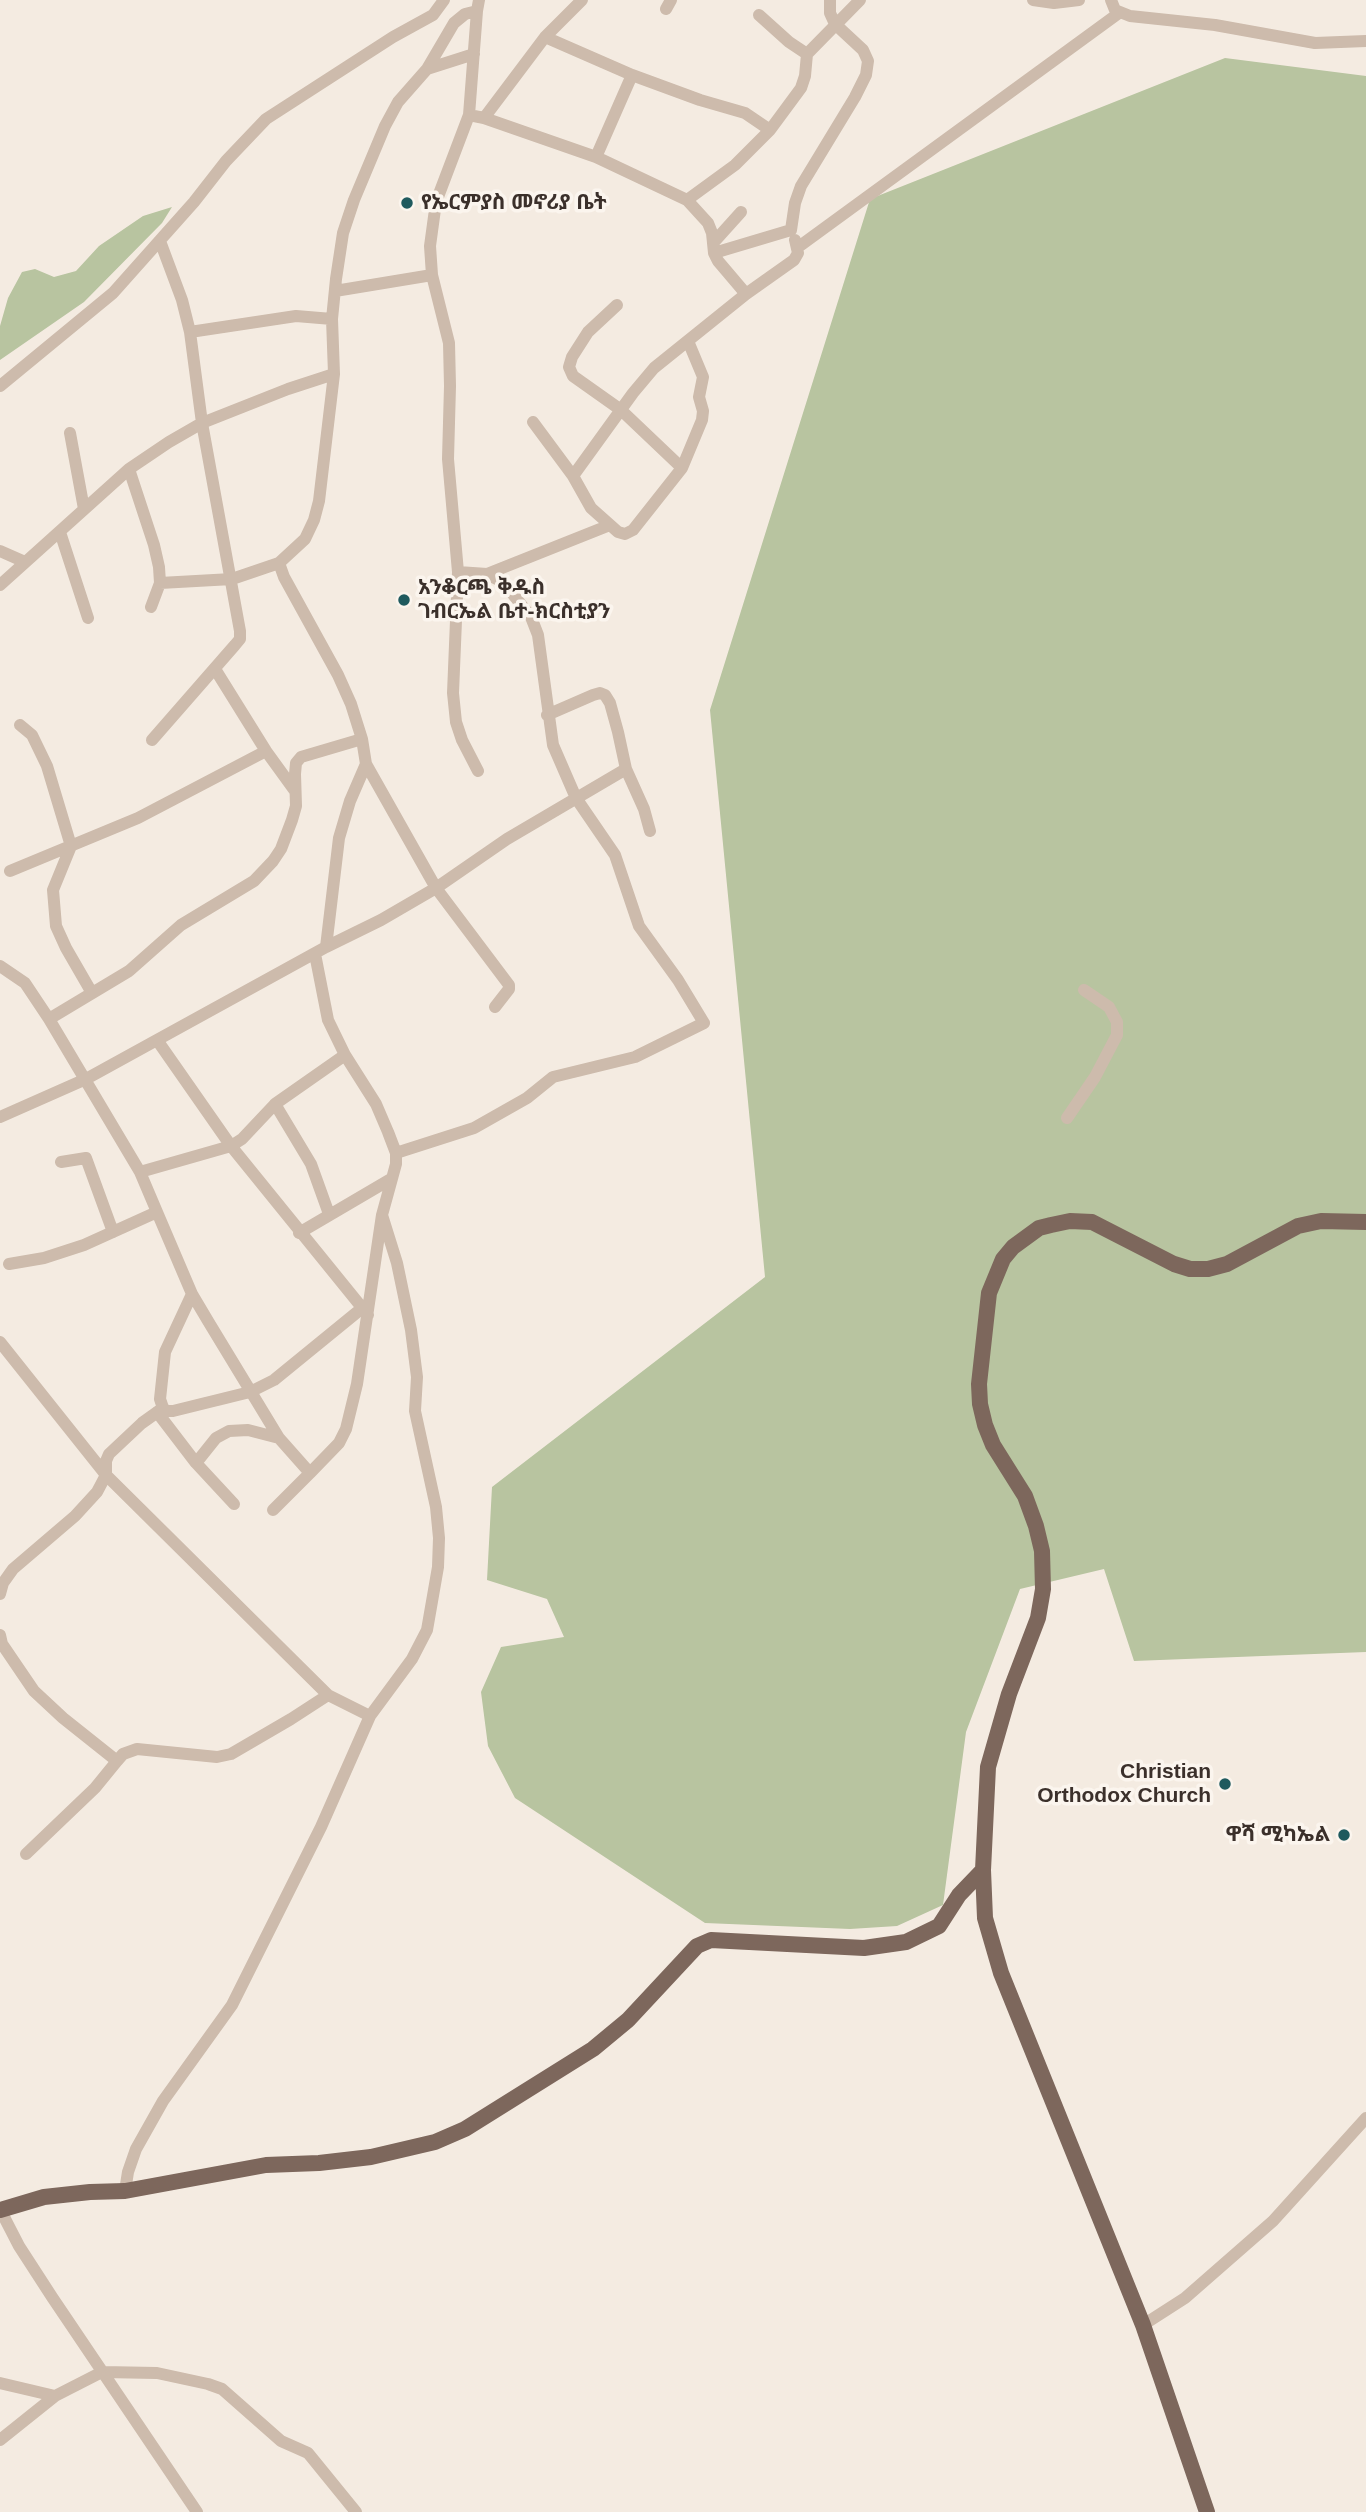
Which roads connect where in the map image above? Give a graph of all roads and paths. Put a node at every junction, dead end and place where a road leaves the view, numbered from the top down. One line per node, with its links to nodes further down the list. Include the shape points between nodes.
1 (444, 0): 24 (street, via 433,15 266,119)
2 (582, 0): 11 (street)
3 (830, 0): 10 (street)
4 (860, 0): 10 (street)
5 (1033, 0): 6 (street)
6 (1079, 0)
7 (478, 5): 13 (street); 15 (street, via 454,23)
8 (1114, 6): 12 (street, via 1315,43); 26 (street)
9 (759, 15): 14 (street)
10 (835, 24): 14 (street); 23 (street, via 863,50 868,61 866,75 801,186)
11 (545, 37): 16 (street); 18 (street)
12 (1366, 41)
13 (474, 54): 15 (street); 17 (street)
14 (807, 54): 19 (street, via 801,88)
15 (427, 69): 28 (street, via 384,126 343,233)
16 (632, 75): 19 (street, via 745,113); 20 (street)
17 (470, 115): 18 (street); 27 (street, via 436,202 430,246)
18 (484, 118): 20 (street)
19 (770, 130): 21 (street, via 736,165)
20 (596, 157): 21 (street)
21 (687, 200): 25 (street, via 708,223)
22 (741, 212): 25 (street)
23 (792, 230): 25 (street); 26 (street)
24 (160, 241): 32 (street); 35 (street, via 113,293)
25 (714, 247): 29 (street, via 718,261)
26 (797, 247): 29 (street, via 794,260)
27 (432, 275): 28 (street); 49 (street, via 449,343 448,458)
28 (335, 291): 31 (street)
29 (746, 294): 33 (street)
30 (617, 305): 36 (street, via 588,332 569,367 573,376)
31 (332, 320): 32 (street, via 296,316); 34 (street)
32 (190, 332): 38 (street)
33 (688, 341): 36 (street, via 654,368); 40 (street, via 703,377 699,397 703,411)
34 (334, 374): 38 (street); 48 (street, via 314,520 305,539)
35 (0, 386)
36 (621, 410): 40 (street); 42 (street)
37 (533, 422): 42 (street)
38 (202, 423): 41 (street); 51 (street)
39 (70, 433): 43 (street)
40 (682, 468): 44 (street, via 632,530 625,534)
41 (129, 469): 43 (street); 52 (street, via 154,545)
42 (573, 476): 44 (street, via 591,508)
43 (84, 509): 45 (street)
44 (610, 525): 50 (street)
45 (60, 532): 47 (street); 55 (street)
46 (0, 551): 47 (street)
47 (24, 562): 53 (street)
48 (279, 563): 51 (street); 59 (street, via 338,675)
49 (458, 572): 50 (street); 64 (street, via 453,693 456,722)
50 (487, 574): 57 (street, via 503,583 531,617 538,635)
51 (232, 579): 52 (street); 56 (street, via 240,639)
52 (160, 583): 54 (street)
53 (0, 585)
54 (151, 607)
55 (88, 618)
56 (215, 669): 60 (street); 61 (street)
57 (547, 715): 63 (street, via 593,695 605,695); 66 (street, via 553,745)
58 (20, 725): 68 (street, via 32,735 47,766)
59 (362, 739): 62 (street); 65 (street, via 301,757 296,763)
60 (152, 740)
61 (266, 751): 65 (street); 68 (street, via 138,818)
62 (366, 764): 70 (street); 71 (street, via 339,838)
63 (626, 769): 66 (street); 67 (street)
64 (478, 771)
65 (295, 792): 74 (street, via 296,806 284,842 264,872 181,925 129,971)
66 (576, 798): 70 (street); 84 (street, via 615,855 639,926 704,1023 635,1057 554,1077 474,1128)
67 (650, 831)
68 (71, 846): 69 (street); 74 (street, via 53,890 56,926)
69 (10, 871)
70 (436, 888): 71 (street); 75 (street, via 509,985)
71 (321, 951): 77 (street); 78 (street, via 328,1020)
72 (0, 966): 76 (street, via 25,983)
73 (1084, 990): 82 (street, via 1109,1007 1117,1022 1117,1035)
74 (92, 993): 76 (street)
75 (495, 1007)
76 (49, 1018): 79 (street)
77 (158, 1040): 79 (street); 83 (street)
78 (345, 1055): 80 (street); 84 (street, via 376,1104)
79 (86, 1079): 81 (street); 86 (street)
80 (275, 1104): 83 (street); 89 (street, via 311,1164)
81 (0, 1116)
82 (1067, 1118)
83 (231, 1146): 86 (street); 93 (street)
84 (396, 1153): 87 (street)
85 (61, 1162): 92 (street, via 86,1158)
86 (140, 1172): 88 (street)
87 (391, 1179): 89 (street); 90 (street)
88 (157, 1212): 92 (street); 95 (street)
89 (330, 1214): 93 (street)
90 (382, 1215): 96 (street); 109 (street, via 411,1330 417,1430 439,1538 427,1630)
91 (1366, 1222): 112 (main road, via 1321,1221 1298,1226 1227,1264 1199,1269 1174,1264 1092,1222 1070,1221 1039,1228 1003,1259 989,1293 981,1404 993,1445 1025,1496 1036,1526 1043,1590 988,1768)
92 (113, 1232): 94 (street, via 44,1258)
93 (299, 1233): 96 (street)
94 (9, 1264)
95 (192, 1294): 98 (street); 99 (street, via 165,1352)
96 (364, 1312): 98 (street, via 274,1380); 102 (street, via 357,1384 346,1429)
97 (2, 1349): 103 (street)
98 (250, 1392): 99 (street, via 173,1411); 100 (street)
99 (160, 1410): 101 (street); 103 (street, via 109,1454)
100 (279, 1438): 101 (street, via 248,1430 229,1431 216,1438); 102 (street)
101 (196, 1463): 104 (street)
102 (310, 1473): 105 (street)
103 (106, 1475): 106 (street, via 75,1516 13,1569); 108 (street)
104 (234, 1504)
105 (273, 1510)
106 (0, 1594)
107 (0, 1634): 110 (street, via 34,1690)
108 (327, 1695): 109 (street); 110 (street, via 230,1754 137,1749)
109 (370, 1716): 114 (street, via 321,1827 232,2005 163,2101 136,2149)
110 (117, 1761): 111 (street)
111 (26, 1854)
112 (983, 1870): 114 (main road, via 939,1926 906,1942 864,1948 711,1940 697,1946 628,2020 593,2049 466,2129 435,2143 370,2157 266,2165); 116 (main road, via 985,1918 1001,1973)
113 (1366, 2118): 116 (street, via 1273,2221 1185,2298)
114 (125, 2192): 115 (main road, via 44,2197)
115 (0, 2211): 117 (street)
116 (1143, 2325): 123 (main road)
117 (102, 2372): 119 (street); 121 (street); 122 (street, via 157,2373 217,2386 281,2441 308,2453)
118 (0, 2383): 119 (street)
119 (55, 2396): 120 (street)
120 (0, 2440)
121 (197, 2512)
122 (356, 2512)
123 (1207, 2512)

